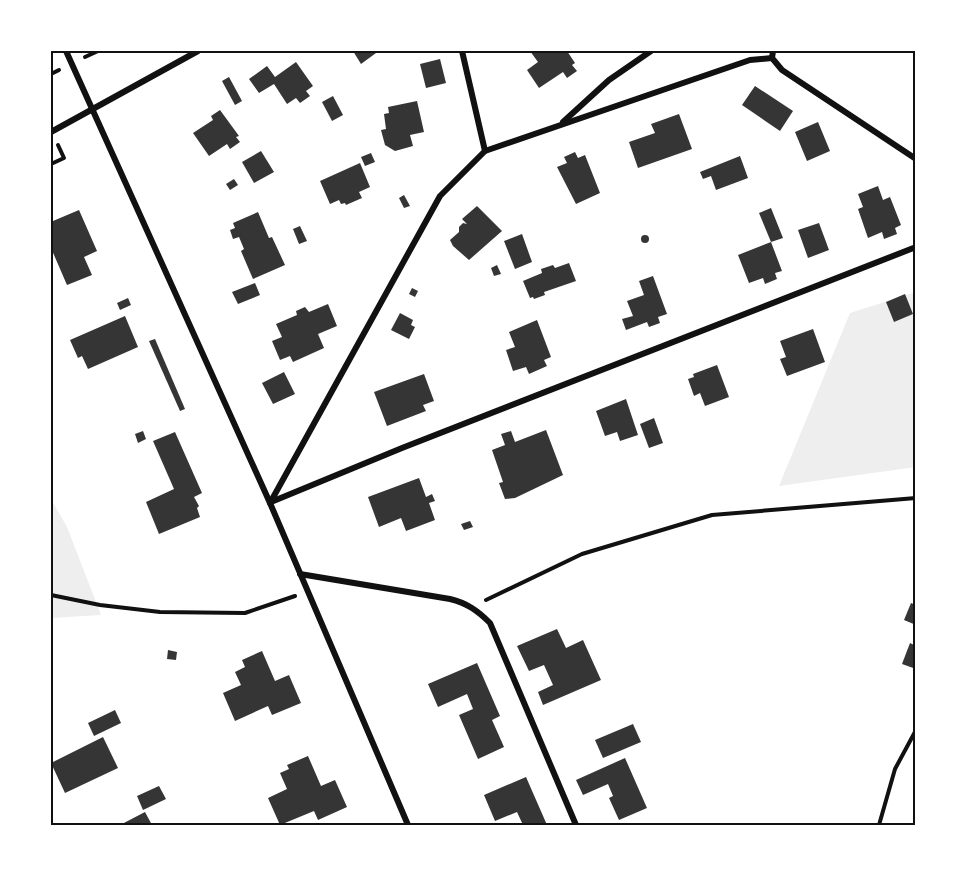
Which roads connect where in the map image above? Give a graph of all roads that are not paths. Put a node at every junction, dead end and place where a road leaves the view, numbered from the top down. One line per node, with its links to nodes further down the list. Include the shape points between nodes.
1 (66, 51): 6 (street)
2 (198, 51): 6 (street)
3 (462, 51): 9 (street)
4 (651, 51): 7 (street, via 609,80)
5 (772, 55): 7 (street); 10 (street, via 782,70)
6 (92, 109): 8 (street); 12 (street)
7 (561, 124): 9 (street)
8 (51, 132)
9 (485, 151): 12 (street, via 440,196)
10 (916, 159)
11 (916, 247): 12 (street, via 413,443)
12 (270, 503): 13 (street)
13 (300, 574): 14 (street); 15 (street, via 450,598 464,602 490,623)
14 (408, 825)
15 (576, 825)

